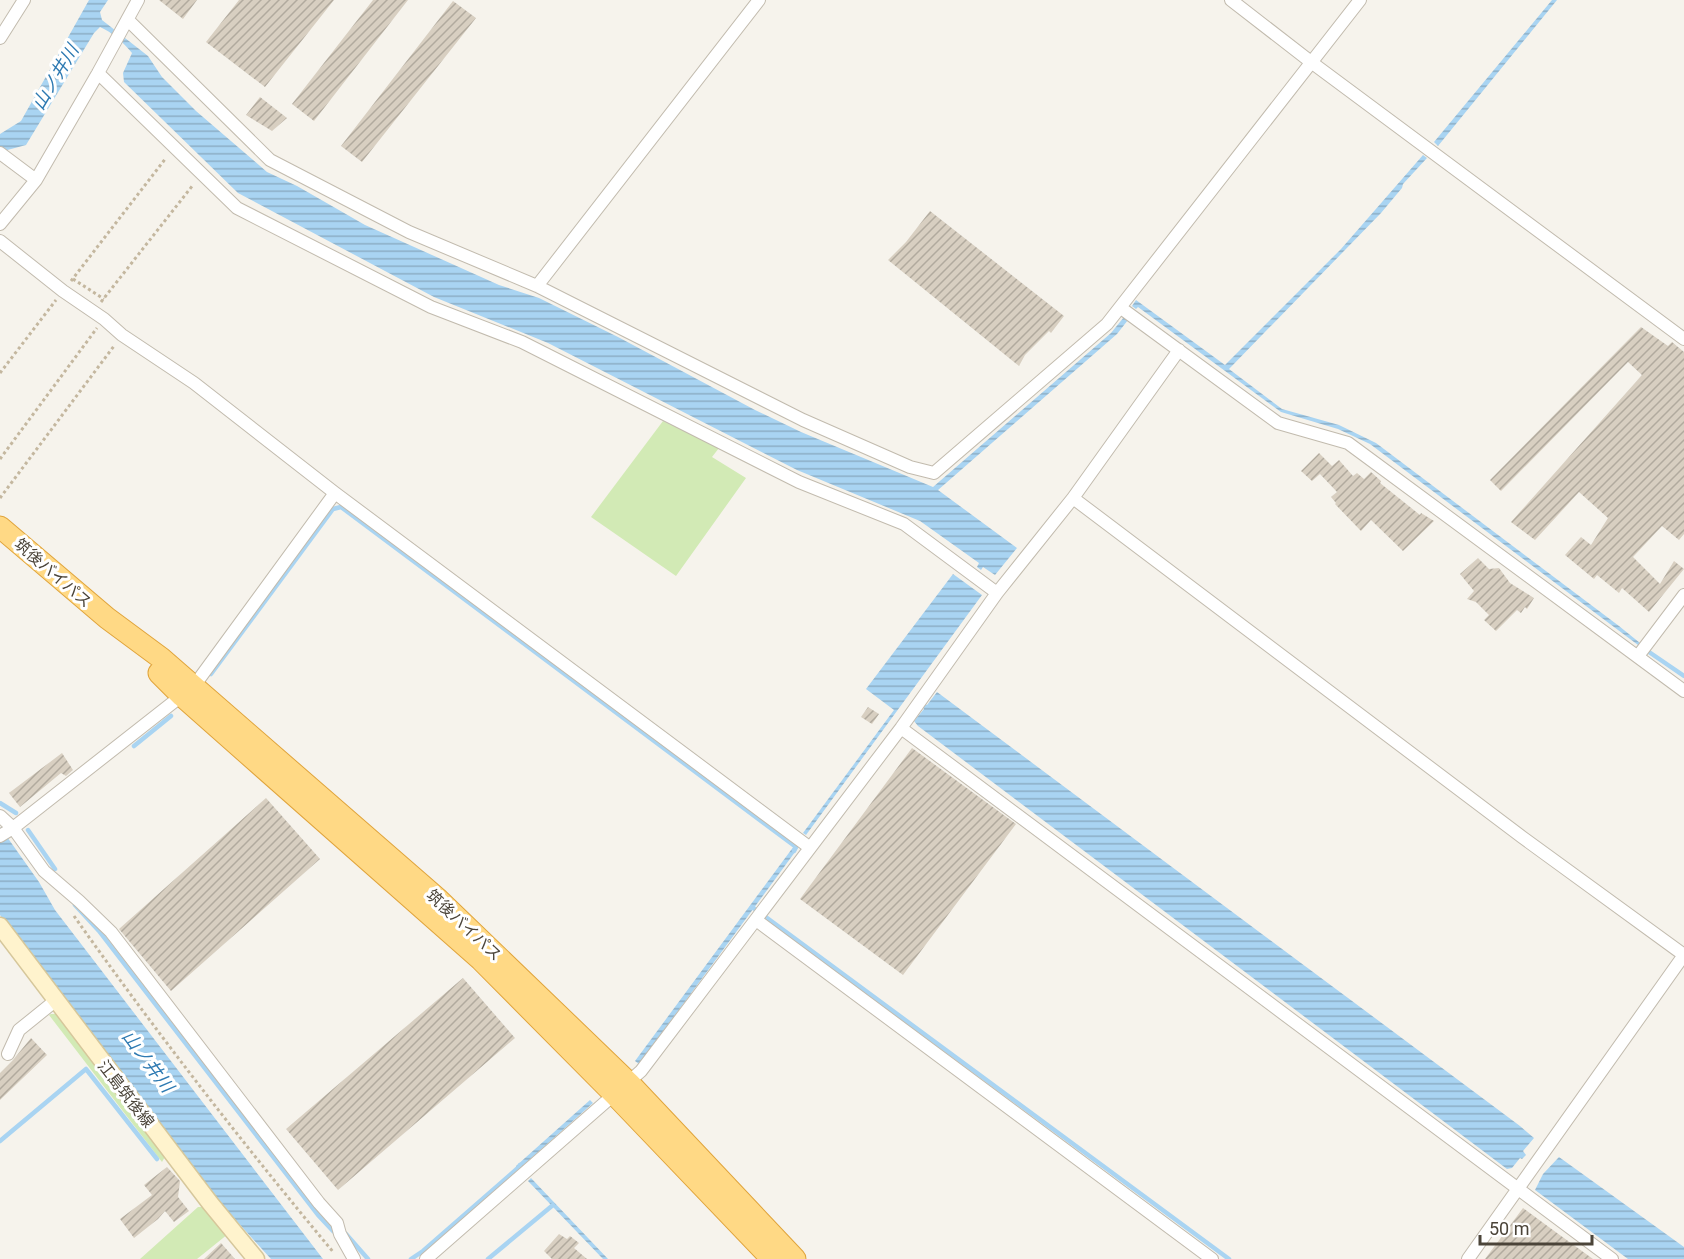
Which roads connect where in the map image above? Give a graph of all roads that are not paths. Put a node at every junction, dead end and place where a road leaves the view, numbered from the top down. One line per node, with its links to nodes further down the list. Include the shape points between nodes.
1 (24, 0): 7 (street)
2 (138, 0): 6 (street)
3 (759, 0): 14 (street)
4 (1231, 0): 8 (street)
5 (1360, 0): 8 (street)
6 (128, 20): 9 (street); 14 (street, via 270,160 409,232)
7 (0, 38)
8 (1311, 62): 15 (street); 16 (street)
9 (98, 73): 11 (street); 21 (street, via 237,208 431,307 522,342 799,482 904,524)
10 (0, 153): 11 (street)
11 (36, 180): 12 (street)
12 (0, 224)
13 (0, 241): 18 (street, via 66,287 122,335 194,383)
14 (537, 286): 15 (street, via 803,420 910,467 934,473)
15 (1121, 308): 17 (street)
16 (1684, 339)
17 (1179, 350): 19 (street); 23 (street, via 1278,423 1348,443)
18 (335, 493): 24 (street); 29 (street)
19 (1073, 498): 21 (street); 32 (street)
20 (0, 527): 24 (highway, 筑後バイパス)
21 (997, 593): 26 (street)
22 (1684, 595): 23 (street)
23 (1638, 656): 25 (street)
24 (188, 691): 28 (street); 35 (highway, 筑後バイパス)
25 (1684, 691)
26 (904, 723): 29 (street); 36 (street)
27 (0, 816): 28 (street)
28 (6, 832): 38 (street, via 111,932 337,1223)
29 (809, 847): 30 (street)
30 (756, 920): 35 (street, via 641,1071); 42 (street)
31 (0, 926): 33 (main road, 江島筑後線)
32 (1684, 955): 36 (street)
33 (55, 1001): 34 (street, via 20,1030); 37 (main road, 江島筑後線)
34 (8, 1053)
35 (622, 1089): 39 (street); 40 (highway, 筑後バイパス); 41 (highway, 筑後バイパス)
36 (1518, 1186): 43 (street); 44 (street)
37 (256, 1259)
38 (354, 1259)
39 (426, 1259)
40 (772, 1259)
41 (795, 1259)
42 (1212, 1259)
43 (1468, 1259)
44 (1612, 1259)

